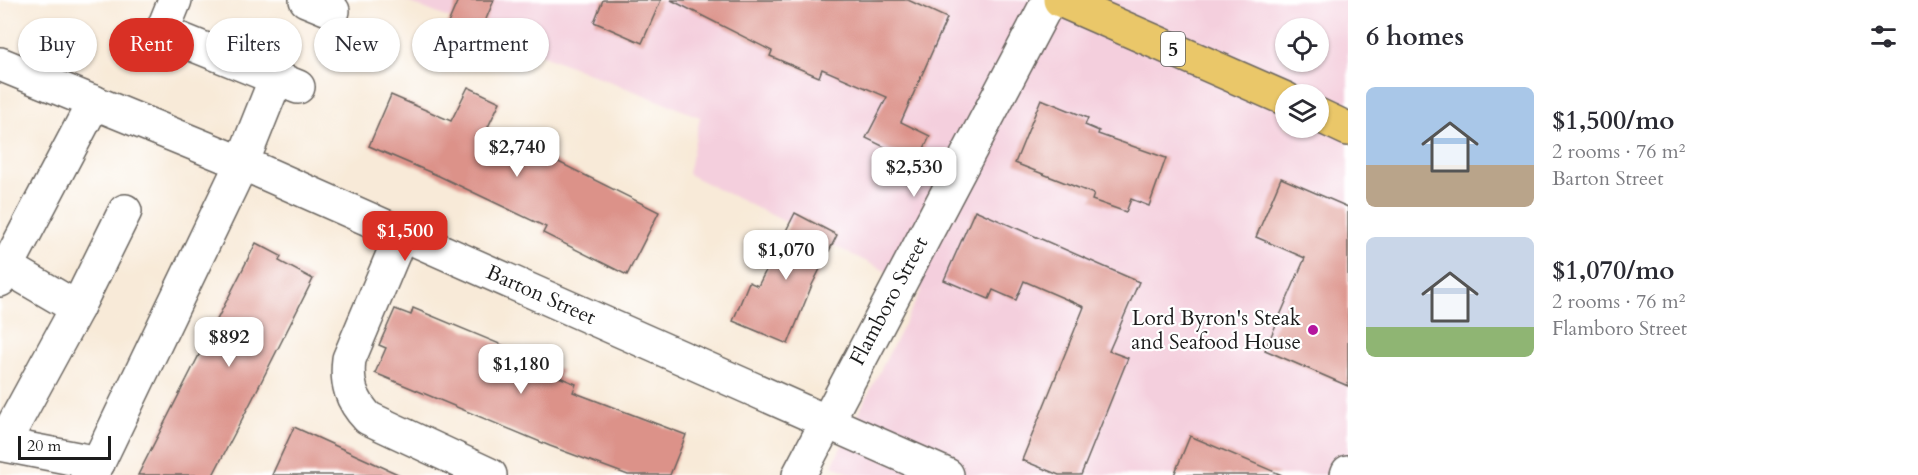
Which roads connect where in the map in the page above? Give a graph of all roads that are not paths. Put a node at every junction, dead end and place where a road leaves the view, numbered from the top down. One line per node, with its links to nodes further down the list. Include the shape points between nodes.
1 (175, 0): 9 (street, via 162,32 287,82)
2 (1049, 0): 14 (street, Flamboro Street)
3 (1060, 0): 5 (main road, 5)
4 (0, 64): 6 (street, Barton Street)
5 (1275, 94)
6 (94, 102): 9 (street, Barton Street); 12 (street)
7 (1329, 120): 8 (main road)
8 (1348, 129)
9 (242, 163): 11 (street, Barton Street); 16 (street)
10 (125, 211): 13 (street)
11 (402, 233): 14 (street, Barton Street); 17 (street, via 349,359 350,391 368,418)
12 (3, 274): 13 (street)
13 (77, 308): 15 (street)
14 (826, 422): 18 (street, Flamboro Street); 19 (street, Barton Street)
15 (2, 444): 16 (street)
16 (92, 469)
17 (490, 475)
18 (799, 475)
19 (947, 475)

